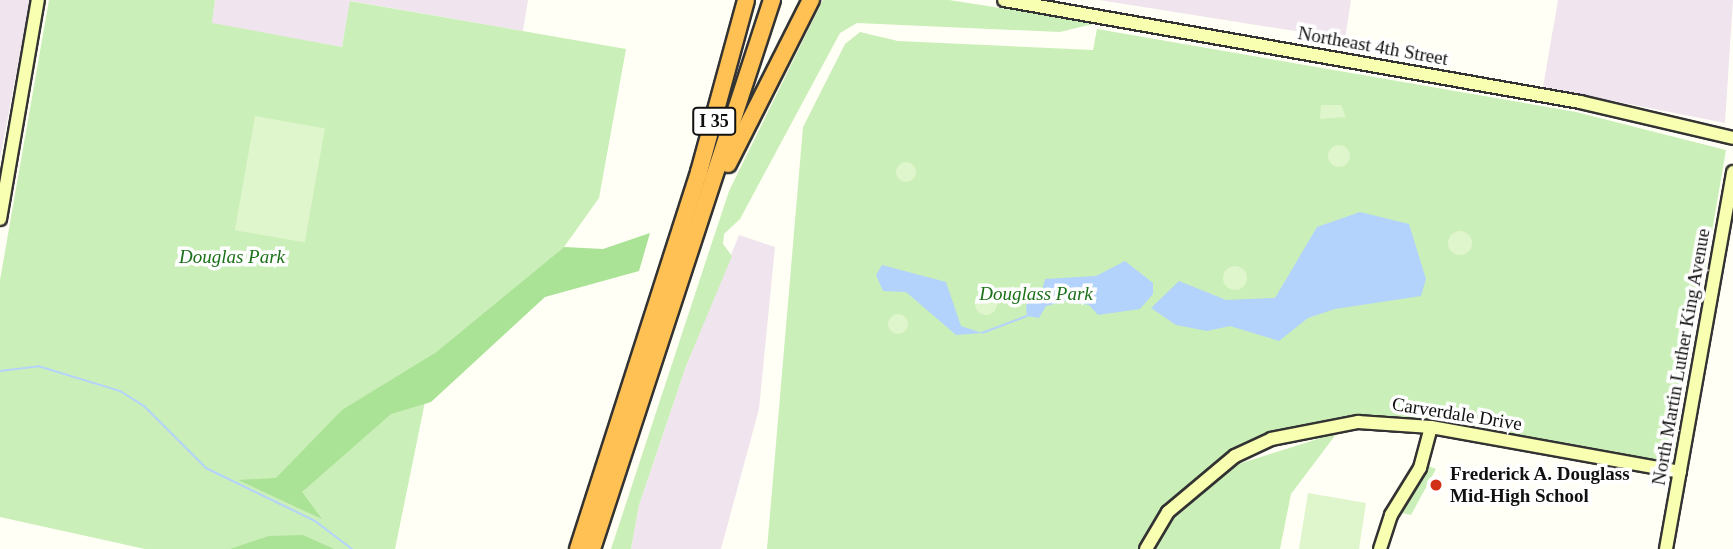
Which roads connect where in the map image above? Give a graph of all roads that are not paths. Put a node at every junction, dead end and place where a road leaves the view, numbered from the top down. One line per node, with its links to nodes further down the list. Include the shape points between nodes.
1 (38, 0): 8 (street)
2 (746, 0): 12 (highway, I 35, via 699,172)
3 (772, 0): 9 (highway, I 35)
4 (811, 0): 9 (highway)
5 (1004, 0): 6 (street, Northeast 4th Street, via 1580,102)
6 (1733, 138)
7 (1733, 172): 11 (street, North Martin Luther King Avenue)
8 (0, 219)
9 (700, 223): 13 (highway, I 35)
10 (1431, 427): 11 (street, Carverdale Drive); 18 (street, Carverdale Drive, via 1358,422 1259,444 1191,489); 19 (street, via 1420,468 1391,515)
11 (1680, 472): 20 (street, North Martin Luther King Avenue)
12 (591, 507): 14 (highway); 15 (highway, I 35)
13 (599, 528): 16 (highway, I 35); 17 (highway)
14 (568, 549)
15 (578, 549)
16 (592, 549)
17 (601, 549)
18 (1146, 549)
19 (1380, 549)
20 (1667, 549)

